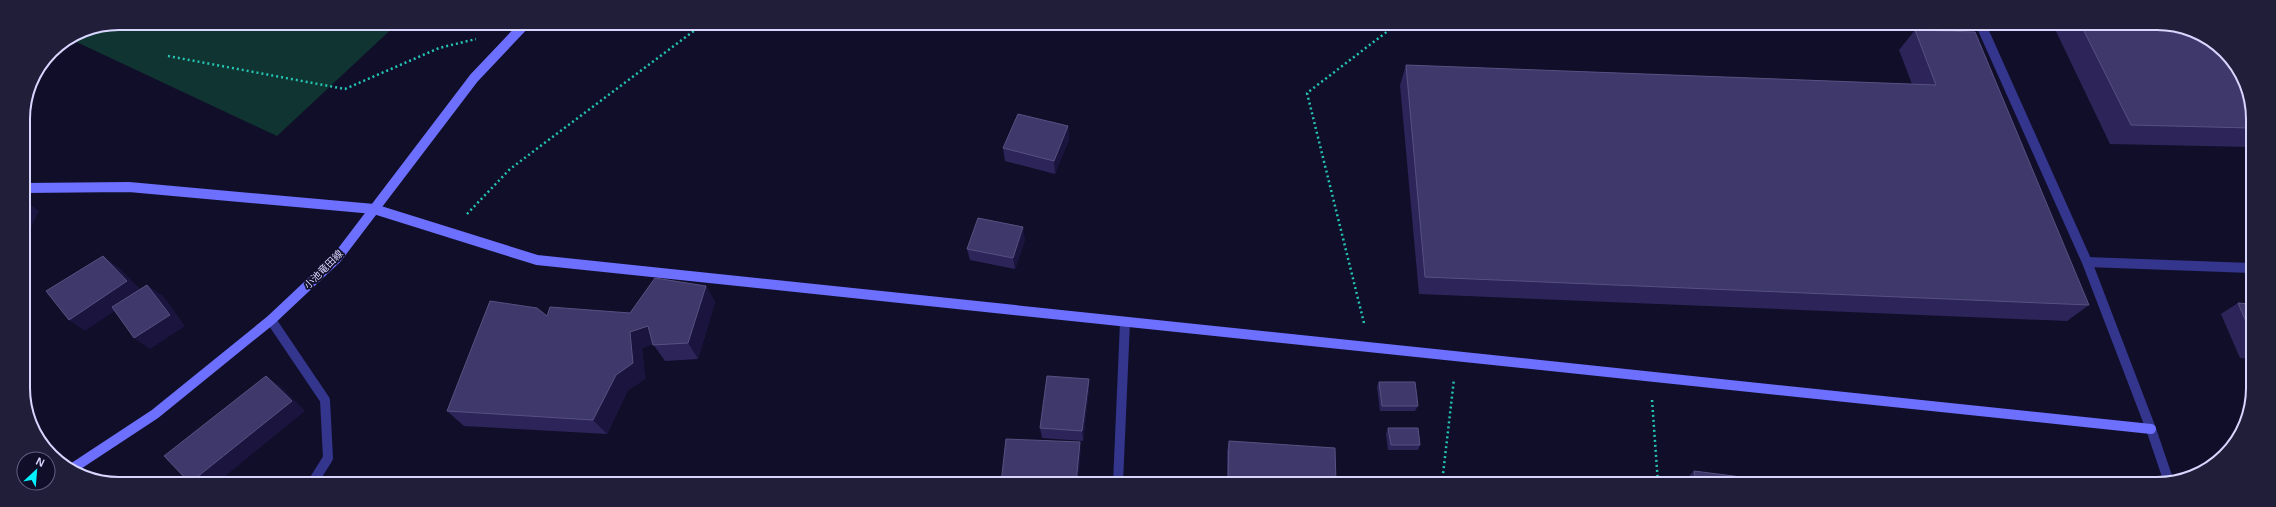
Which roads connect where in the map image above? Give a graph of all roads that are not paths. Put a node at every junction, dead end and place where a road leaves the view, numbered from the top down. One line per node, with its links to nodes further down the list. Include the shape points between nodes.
1 (520, 30): 4 (street, 小池竜田線, via 474,78)
2 (1983, 30): 5 (street)
3 (30, 188): 4 (street, via 130,187)
4 (374, 209): 7 (street, 小池竜田線, via 337,258); 8 (street, via 537,260)
5 (2087, 262): 6 (street); 9 (street)
6 (2246, 268)
7 (271, 320): 10 (street, 小池竜田線, via 155,414); 12 (street, via 325,400 328,458)
8 (1125, 322): 9 (street); 13 (street)
9 (2151, 429): 11 (street)
10 (76, 466)
11 (2167, 476)
12 (316, 477)
13 (1118, 477)

